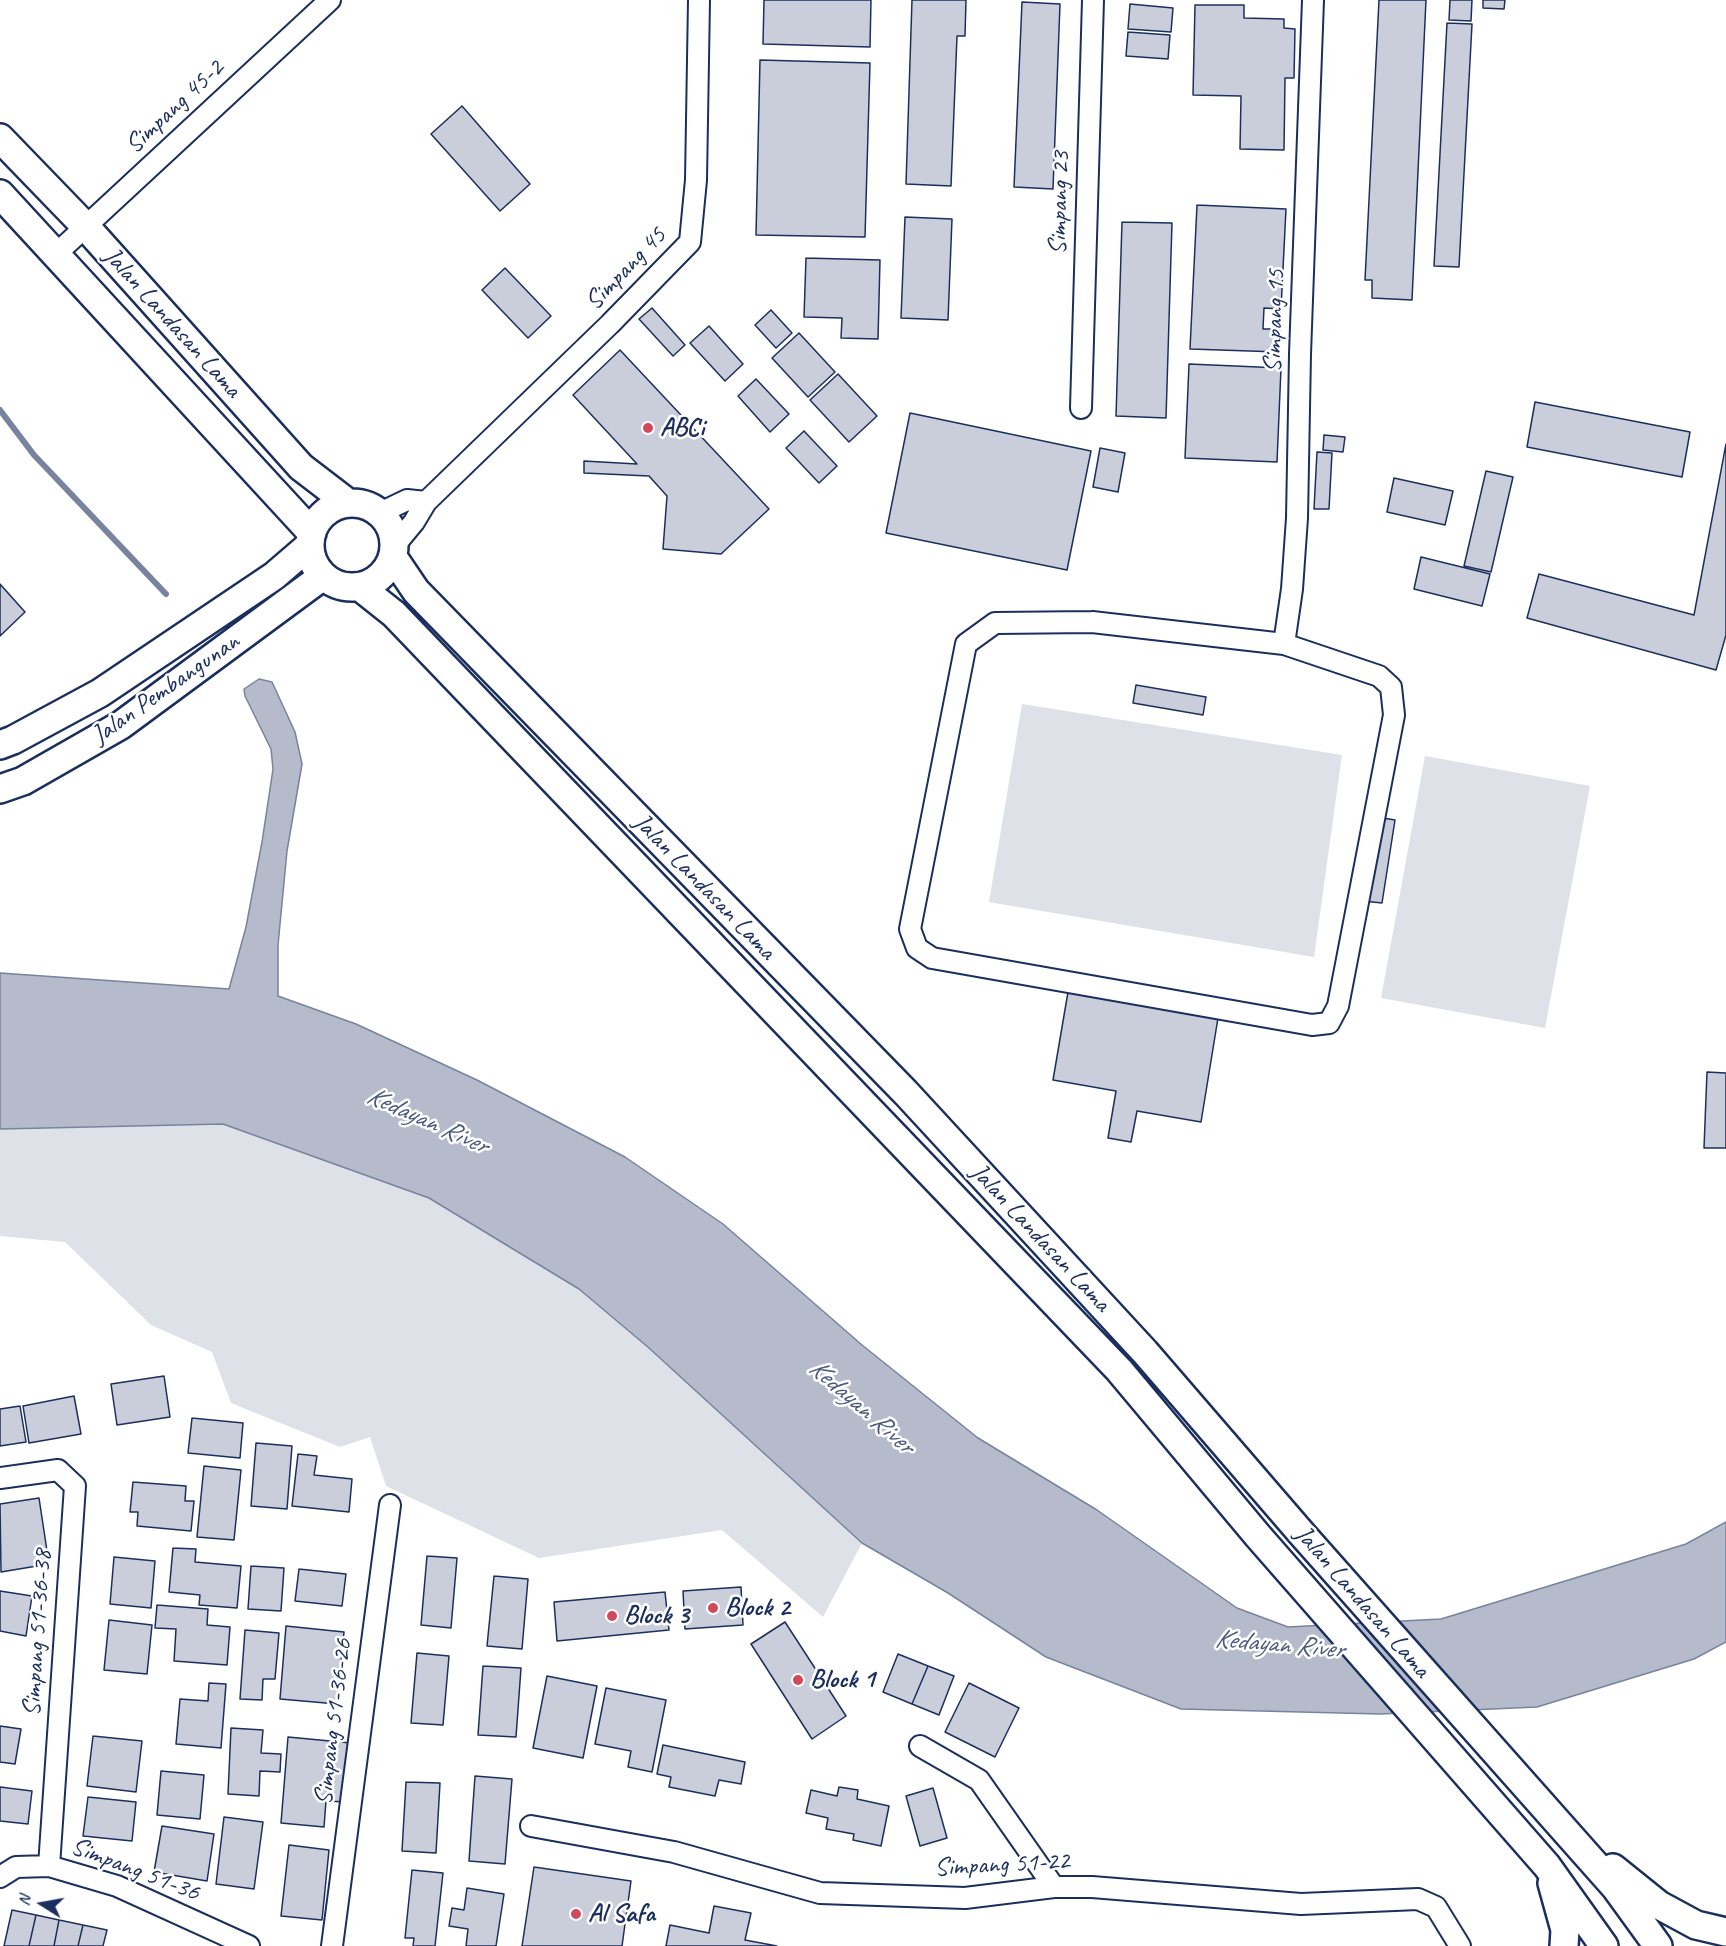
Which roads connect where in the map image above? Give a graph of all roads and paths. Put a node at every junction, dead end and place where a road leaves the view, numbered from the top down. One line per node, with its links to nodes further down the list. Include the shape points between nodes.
1 (330, 0): 7 (street, Simpang 45-2)
2 (699, 0): 11 (street, Simpang 45, via 696,180 690,242)
3 (1093, 0): 10 (street, Simpang 23)
4 (1312, 0): 18 (street, Simpang 15, via 1297,518)
5 (0, 138): 7 (main road, Jalan Landasan Lama)
6 (0, 194): 8 (main road, Jalan Landasan Lama)
7 (86, 227): 8 (street, Simpang 45-2); 9 (main road, via 84,262 186,369); 12 (main road, Jalan Landasan Lama, via 301,467)
8 (57, 254): 9 (main road, Jalan Landasan Lama)
9 (192, 403): 14 (main road, Jalan Landasan Lama)
10 (1081, 408)
11 (426, 502): 13 (street, via 407,500); 15 (street, Simpang 45)
12 (348, 503): 13 (main road, via 371,507); 14 (main road, via 326,513 317,522)
13 (380, 513): 15 (main road, via 393,533)
14 (311, 539): 16 (main road, via 311,556); 19 (main road, Jalan Pembangunan, via 274,576 100,693)
15 (394, 551): 17 (main road, via 381,577); 25 (main road, Jalan Landasan Lama, via 416,591 906,1093 1145,1353)
16 (323, 576): 17 (main road, via 334,584); 20 (main road, Jalan Pembangunan, via 120,725)
17 (360, 587): 27 (main road, Jalan Landasan Lama, via 394,614 1111,1361 1258,1536)
18 (1284, 644): 18 (street, via 1378,676 1391,687 1394,715 1338,1006 1329,1023 1312,1025 932,958 916,948 910,929 966,644 995,623 1092,622)
19 (0, 745)
20 (0, 789)
21 (0, 1478): 26 (street, Simpang 51-36-38, via 58,1470 75,1486)
22 (390, 1505): 32 (street, Simpang 51-36-26)
23 (920, 1746): 29 (street, via 979,1780)
24 (531, 1827): 29 (street, Simpang 51-22, via 674,1852 820,1893 965,1898)
25 (1570, 1834): 30 (main road, via 1659,1905 1696,1925); 36 (main road, Jalan Landasan Lama)
26 (49, 1866): 28 (street, Simpang 51-36, via 16,1867); 31 (street, Simpang 51-36, via 117,1886)
27 (1547, 1866): 34 (main road, via 1565,1930); 35 (main road, Jalan Landasan Lama)
28 (0, 1877)
29 (1054, 1887): 33 (street, Simpang 51-22, via 1301,1904 1418,1899 1436,1907)
30 (1726, 1932)
31 (249, 1946)
32 (332, 1946)
33 (1460, 1946)
34 (1564, 1946)
35 (1604, 1946)
36 (1658, 1946)

